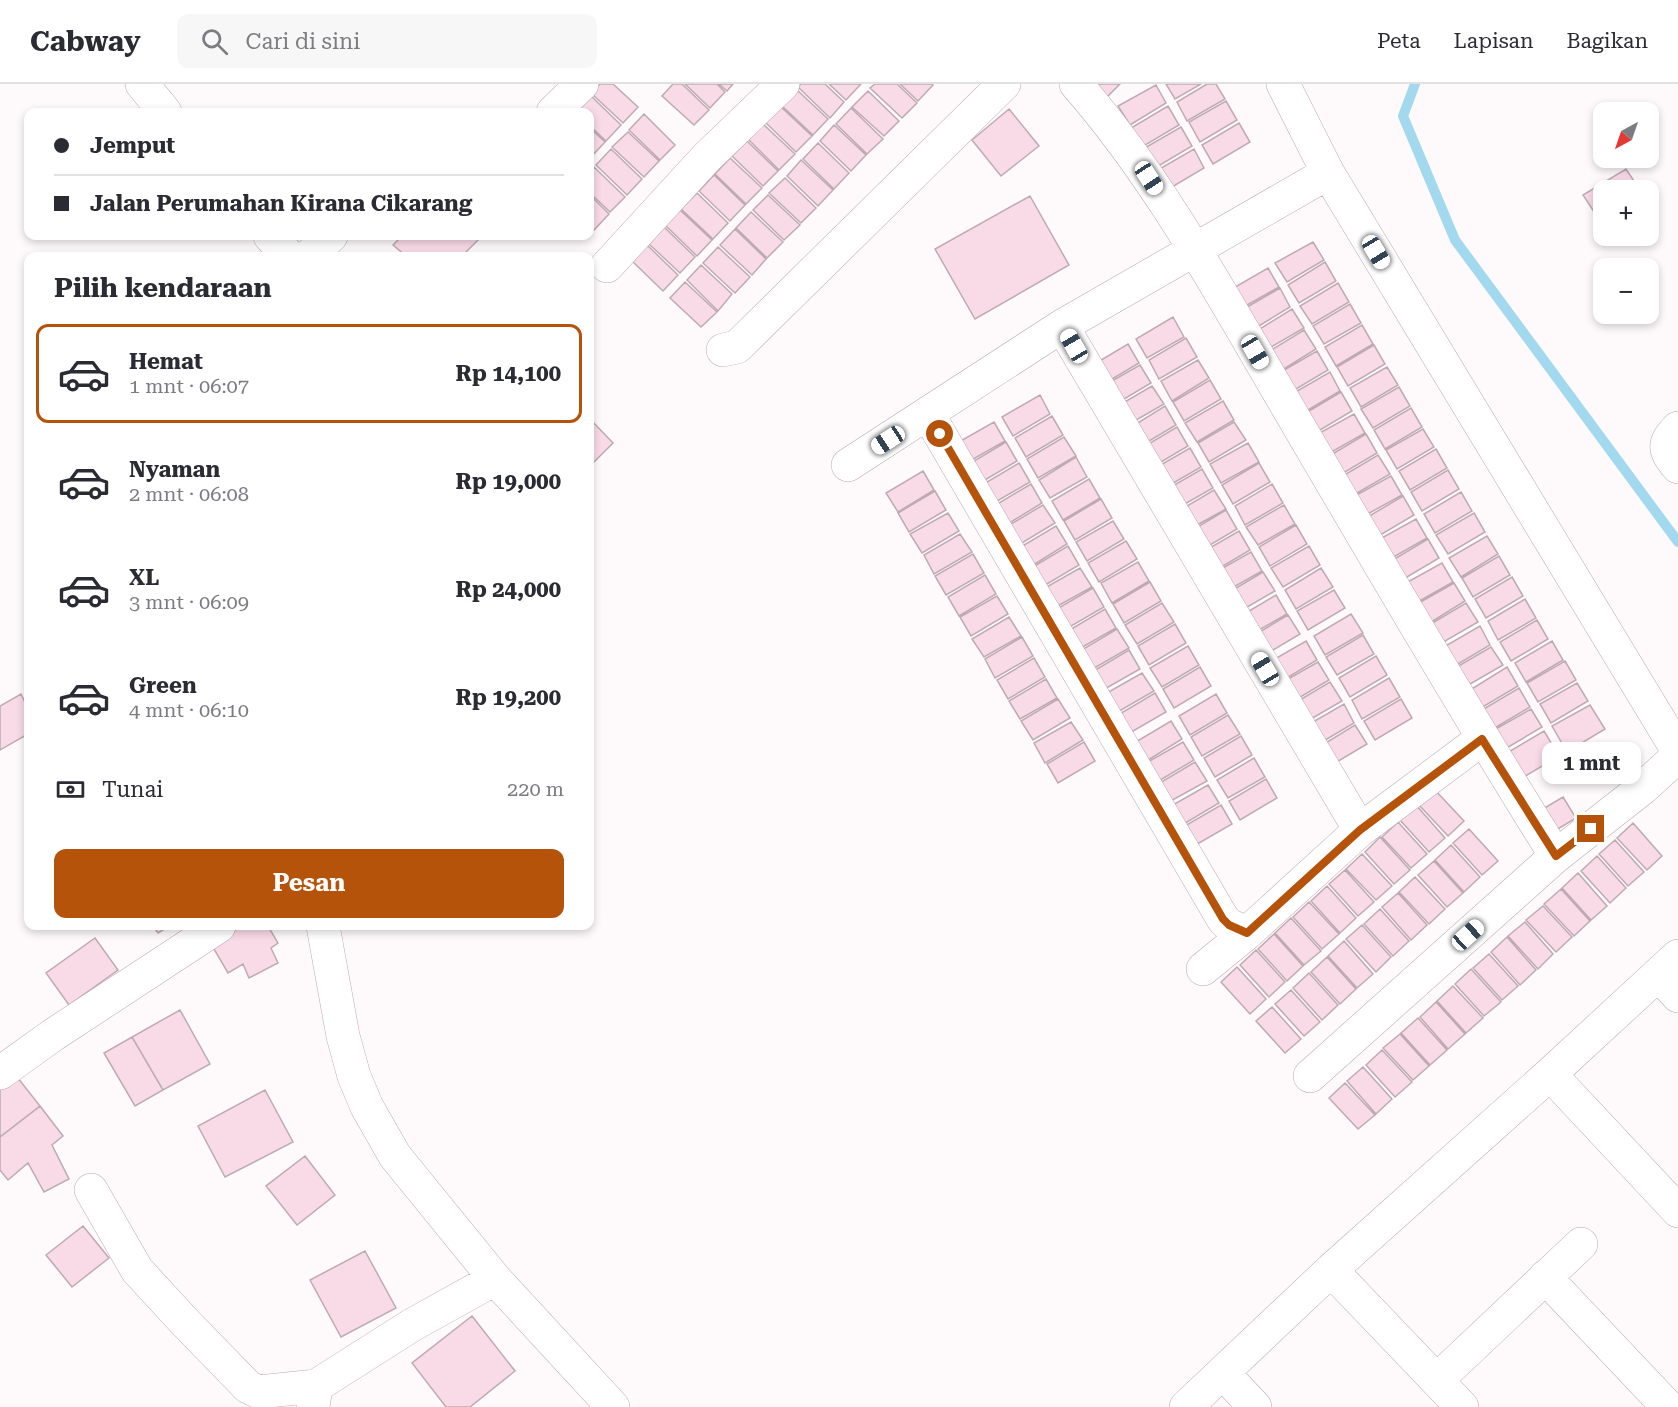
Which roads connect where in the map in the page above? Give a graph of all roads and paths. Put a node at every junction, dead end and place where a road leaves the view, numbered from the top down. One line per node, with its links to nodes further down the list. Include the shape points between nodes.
1 (142, 84): 7 (street)
2 (582, 84): 8 (street)
3 (783, 84): 15 (street, via 707,157)
4 (1004, 84): 17 (street, via 737,346)
5 (1076, 84): 12 (street, via 1137,161)
6 (1283, 84): 9 (street)
7 (162, 108)
8 (557, 108)
9 (1328, 173): 12 (street); 21 (street)
10 (274, 240): 13 (street)
11 (327, 240): 14 (street)
12 (1195, 250): 16 (street); 20 (street)
13 (285, 252)
14 (313, 252)
15 (607, 266)
16 (1062, 326): 18 (street); 23 (street)
17 (723, 350)
18 (928, 414): 19 (street); 27 (street, via 1223,919)
19 (848, 465)
20 (1482, 739): 23 (street); 24 (street)
21 (1678, 751)
22 (1678, 756): 24 (street)
23 (1360, 830): 27 (street)
24 (1556, 856): 32 (street)
25 (213, 930): 30 (street)
26 (324, 930): 38 (street, via 343,1036 368,1107 395,1156)
27 (1247, 933): 28 (street)
28 (1203, 969)
29 (1671, 975): 31 (street)
30 (0, 1073)
31 (1550, 1074): 34 (street); 36 (street)
32 (1310, 1076)
33 (91, 1190): 41 (street, via 137,1270 248,1387 259,1392)
34 (1678, 1211)
35 (1581, 1244): 37 (street)
36 (1331, 1270): 39 (street); 40 (street)
37 (1545, 1277): 40 (street); 46 (street)
38 (495, 1279): 41 (street, via 412,1325); 42 (street)
39 (1222, 1373): 43 (street); 44 (street)
40 (1437, 1380): 45 (street)
41 (315, 1397)
42 (613, 1407)
43 (1186, 1407)
44 (1255, 1407)
45 (1462, 1407)
46 (1668, 1407)

